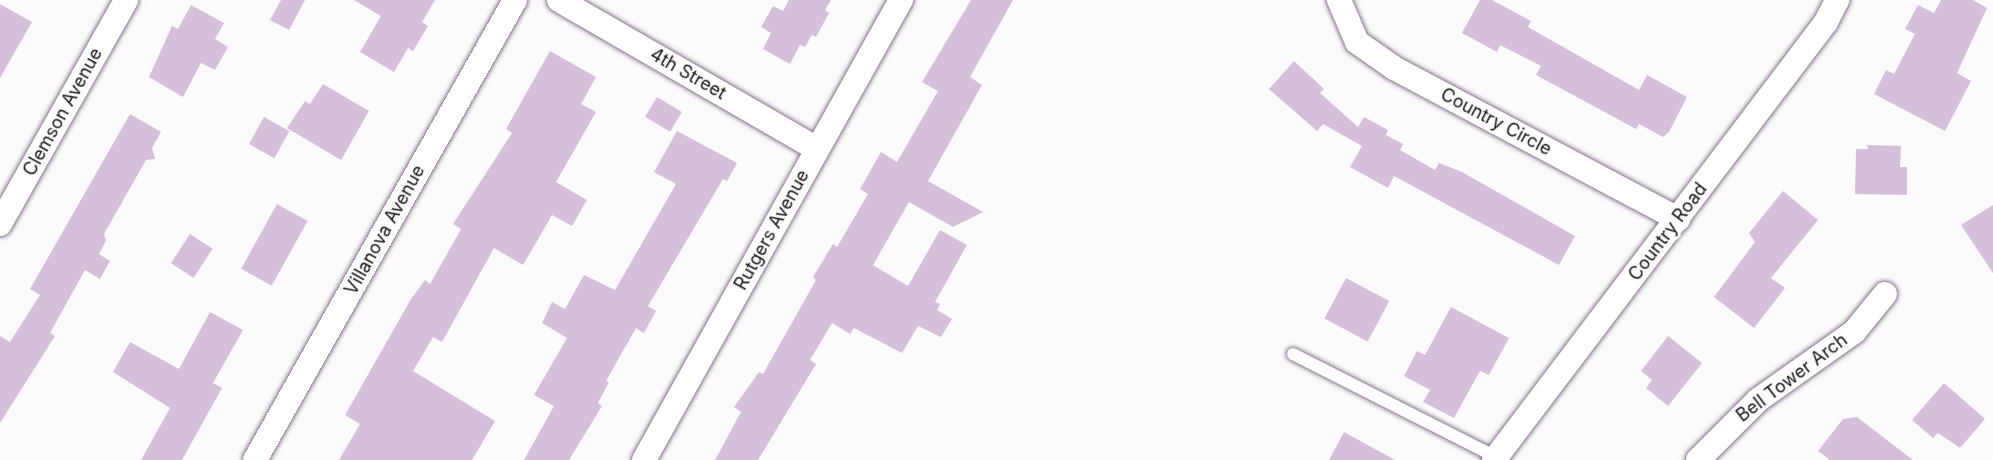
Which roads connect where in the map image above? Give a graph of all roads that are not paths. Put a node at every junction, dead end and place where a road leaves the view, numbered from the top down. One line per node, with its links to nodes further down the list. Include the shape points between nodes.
1 (126, 0): 9 (street, Clemson Avenue)
2 (515, 0): 13 (street, Villanova Avenue)
3 (559, 0): 7 (street, 4th Street)
4 (901, 0): 7 (street, Rutgers Avenue)
5 (1339, 0): 8 (street, Country Circle, via 1357,42 1394,68)
6 (1837, 0): 8 (street, Country Road, via 1826,22)
7 (817, 149): 14 (street, Rutgers Avenue)
8 (1678, 219): 12 (street, Country Road)
9 (0, 224)
10 (1886, 294): 15 (street, Bell Tower Arch, via 1854,332 1758,400)
11 (1293, 354): 12 (lane)
12 (1495, 459)
13 (255, 460)
14 (644, 460)
15 (1698, 460)

